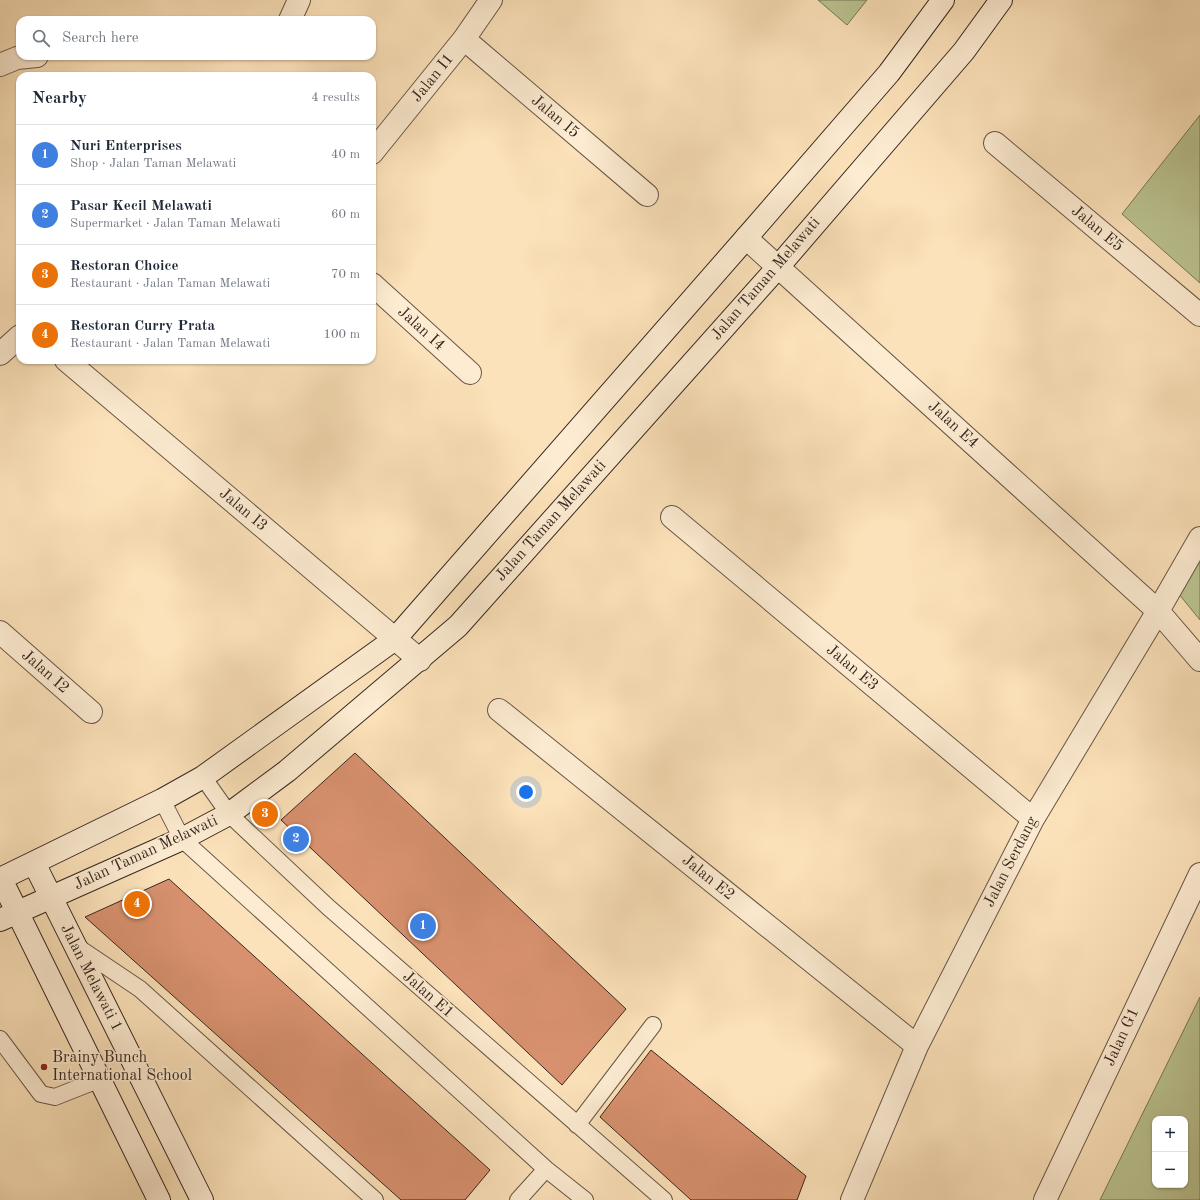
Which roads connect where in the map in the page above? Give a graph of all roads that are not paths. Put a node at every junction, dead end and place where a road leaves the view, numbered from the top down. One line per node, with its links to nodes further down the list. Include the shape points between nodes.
1 (299, 0): 5 (street)
2 (491, 0): 6 (street, Jalan I1)
3 (944, 0): 12 (street, via 889,73)
4 (1001, 0): 13 (street, Jalan Taman Melawati, via 964,52)
5 (292, 16)
6 (464, 39): 10 (street, Jalan I1); 11 (street, Jalan I5)
7 (16, 58): 8 (street)
8 (0, 65)
9 (995, 143): 15 (street, Jalan E5)
10 (376, 148)
11 (647, 195)
12 (746, 238): 13 (street, Jalan E4); 24 (street)
13 (778, 267): 22 (street, Jalan E4); 25 (street, Jalan Taman Melawati, via 458,626)
14 (376, 288): 19 (street, Jalan I4)
15 (1200, 315)
16 (16, 340): 17 (street)
17 (0, 354)
18 (71, 364): 24 (street, Jalan I3)
19 (470, 373)
20 (672, 517): 32 (street, Jalan E3)
21 (1200, 538): 22 (street, Jalan Serdang)
22 (1158, 611): 26 (street); 32 (street, Jalan Serdang)
23 (0, 632): 28 (street, Jalan I2)
24 (395, 639): 25 (street, Jalan I3); 29 (street)
25 (420, 660): 31 (street, Jalan Taman Melawati, via 287,771)
26 (1200, 660)
27 (499, 710): 42 (street, Jalan E2)
28 (91, 712)
29 (203, 778): 30 (street); 31 (lane, Jalan E1)
30 (162, 800): 33 (lane); 34 (street)
31 (229, 814): 33 (street, Jalan Taman Melawati); 44 (lane, Jalan E1, via 328,908)
32 (1033, 819): 42 (street, Jalan Serdang)
33 (182, 839): 37 (street, Jalan Taman Melawati); 45 (lane)
34 (34, 863): 36 (street); 37 (street, Jalan Melawati 1)
35 (1200, 874): 53 (street, Jalan G1)
36 (0, 879): 38 (street)
37 (50, 897): 38 (street, Jalan Taman Melawati); 39 (street, Jalan Melawati 1)
38 (9, 916): 43 (street)
39 (74, 945): 47 (street, Jalan Melawati 1); 48 (lane, via 140,989)
40 (653, 1024): 44 (lane)
41 (0, 1039): 43 (lane, via 41,1094 55,1097)
42 (917, 1046): 52 (street, Jalan Serdang)
43 (98, 1080): 46 (street)
44 (577, 1125): 51 (lane, Jalan E1)
45 (546, 1169): 49 (lane); 50 (lane)
46 (159, 1200)
47 (202, 1200)
48 (374, 1200)
49 (518, 1200)
50 (585, 1200)
51 (664, 1200)
52 (852, 1200)
53 (1045, 1200)

